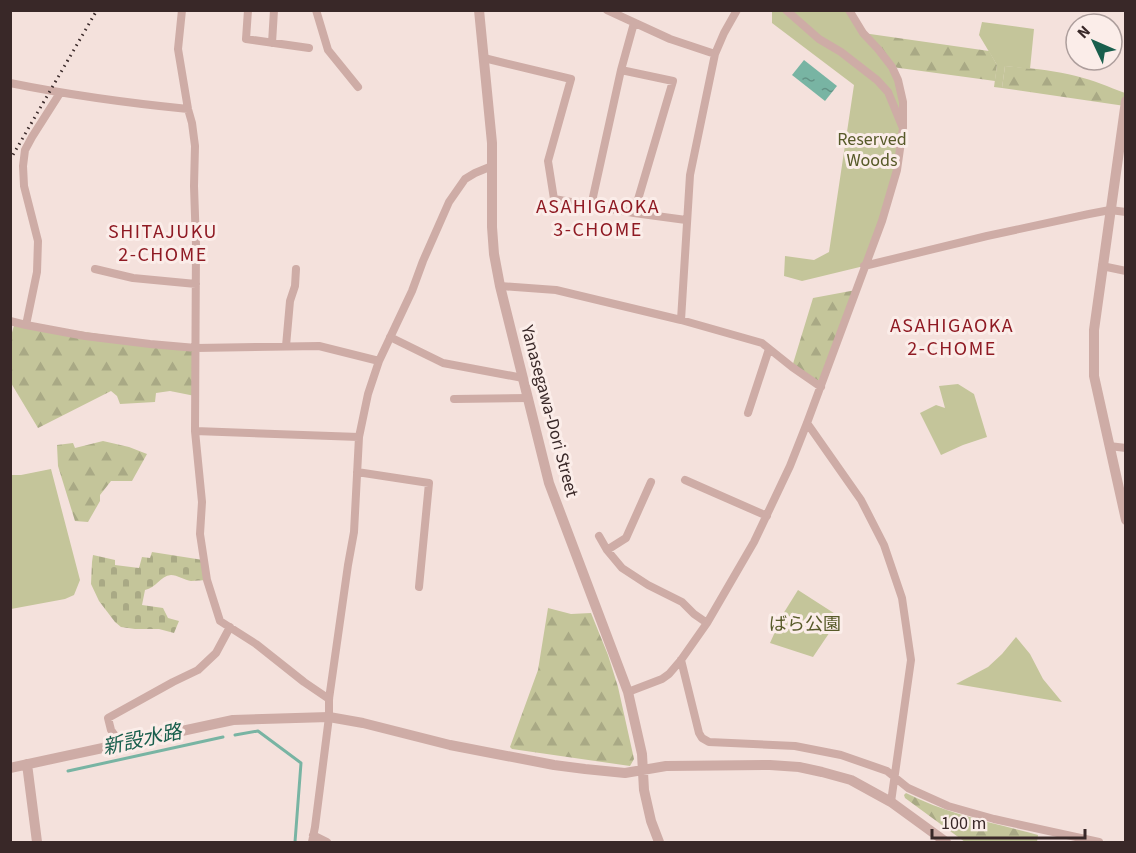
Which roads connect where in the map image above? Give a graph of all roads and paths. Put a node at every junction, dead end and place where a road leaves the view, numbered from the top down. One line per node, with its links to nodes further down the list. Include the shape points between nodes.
1 (182, 10): 20 (street, via 178,48)
2 (248, 10): 11 (street, via 246,39)
3 (274, 10): 11 (street)
4 (316, 10): 17 (street, via 328,50)
5 (479, 10): 14 (street, Yanasegawa-Dori Street)
6 (607, 10): 10 (street)
7 (737, 10): 13 (street)
8 (786, 10): 21 (street, via 877,80 888,92)
9 (849, 10): 21 (street, via 898,80)
10 (634, 23): 13 (street); 15 (street)
11 (272, 43): 12 (street)
12 (309, 48)
13 (715, 54): 28 (street, via 690,175)
14 (484, 58): 23 (street, Yanasegawa-Dori Street); 24 (street, via 571,79 548,161 554,199)
15 (621, 70): 24 (street); 27 (street, via 673,81)
16 (10, 83): 18 (street)
17 (358, 87)
18 (60, 93): 20 (street); 38 (street, via 25,150 24,186 38,241 37,272)
19 (1125, 101): 22 (street)
20 (188, 109): 34 (street, via 195,146)
21 (903, 128): 29 (street, via 897,170)
22 (1122, 153): 25 (street)
23 (492, 166): 35 (street, Yanasegawa-Dori Street, via 492,227); 39 (street, via 465,179 450,202)
24 (591, 206): 27 (street)
25 (1110, 210): 26 (street); 29 (street); 30 (street)
26 (1125, 212)
27 (634, 213): 28 (street)
28 (686, 220): 36 (street)
29 (864, 266): 45 (street)
30 (1102, 266): 33 (street); 52 (street, via 1094,330 1094,376)
31 (296, 268): 40 (street)
32 (95, 269): 34 (street, via 133,278)
33 (1125, 271)
34 (196, 284): 41 (street)
35 (500, 286): 36 (street, via 556,290); 44 (street, Yanasegawa-Dori Street)
36 (681, 320): 42 (street, via 762,343)
37 (10, 321): 38 (street)
38 (26, 326): 41 (street)
39 (390, 337): 43 (street); 44 (street, via 443,363)
40 (286, 346): 41 (street); 43 (street, via 319,346)
41 (196, 348): 50 (street)
42 (769, 349): 45 (street); 48 (street)
43 (379, 361): 51 (street)
44 (523, 378): 46 (street, Yanasegawa-Dori Street)
45 (821, 387): 49 (street)
46 (528, 398): 47 (street); 66 (street, Yanasegawa-Dori Street, via 549,483)
47 (454, 399)
48 (748, 413)
49 (807, 423): 58 (street); 73 (street, via 861,500 884,546 902,598 911,660)
50 (195, 431): 51 (street); 64 (street, via 203,560 220,621)
51 (359, 437): 54 (street)
52 (1109, 446): 53 (street); 57 (street)
53 (1125, 448)
54 (357, 471): 62 (street, via 429,483); 67 (street, via 354,532)
55 (685, 480): 58 (street)
56 (651, 482): 61 (street, via 626,538)
57 (1123, 500): 59 (street)
58 (767, 516): 63 (street)
59 (1125, 520)
60 (599, 536): 61 (street)
61 (607, 550): 63 (street, via 622,568 682,602)
62 (419, 587)
63 (707, 623): 65 (street)
64 (230, 627): 67 (street); 69 (street, via 216,652 198,670 108,718)
65 (681, 660): 66 (street, via 662,679); 73 (street, via 699,733 709,742 814,749 841,755)
66 (628, 692): 72 (street, Yanasegawa-Dori Street)
67 (329, 699): 68 (street)
68 (329, 717): 69 (street, via 233,720); 72 (street, via 554,765 625,773); 75 (street)
69 (120, 744): 70 (street)
70 (27, 764): 71 (street); 76 (street)
71 (10, 768)
72 (642, 770): 74 (street, via 666,766 799,767 851,780); 78 (street, Yanasegawa-Dori Street)
73 (896, 777): 74 (street); 80 (street, via 908,788 948,806)
74 (891, 802): 79 (street)
75 (312, 839): 77 (street)
76 (37, 843)
77 (327, 843)
78 (659, 843)
79 (946, 843)
80 (1099, 843)

